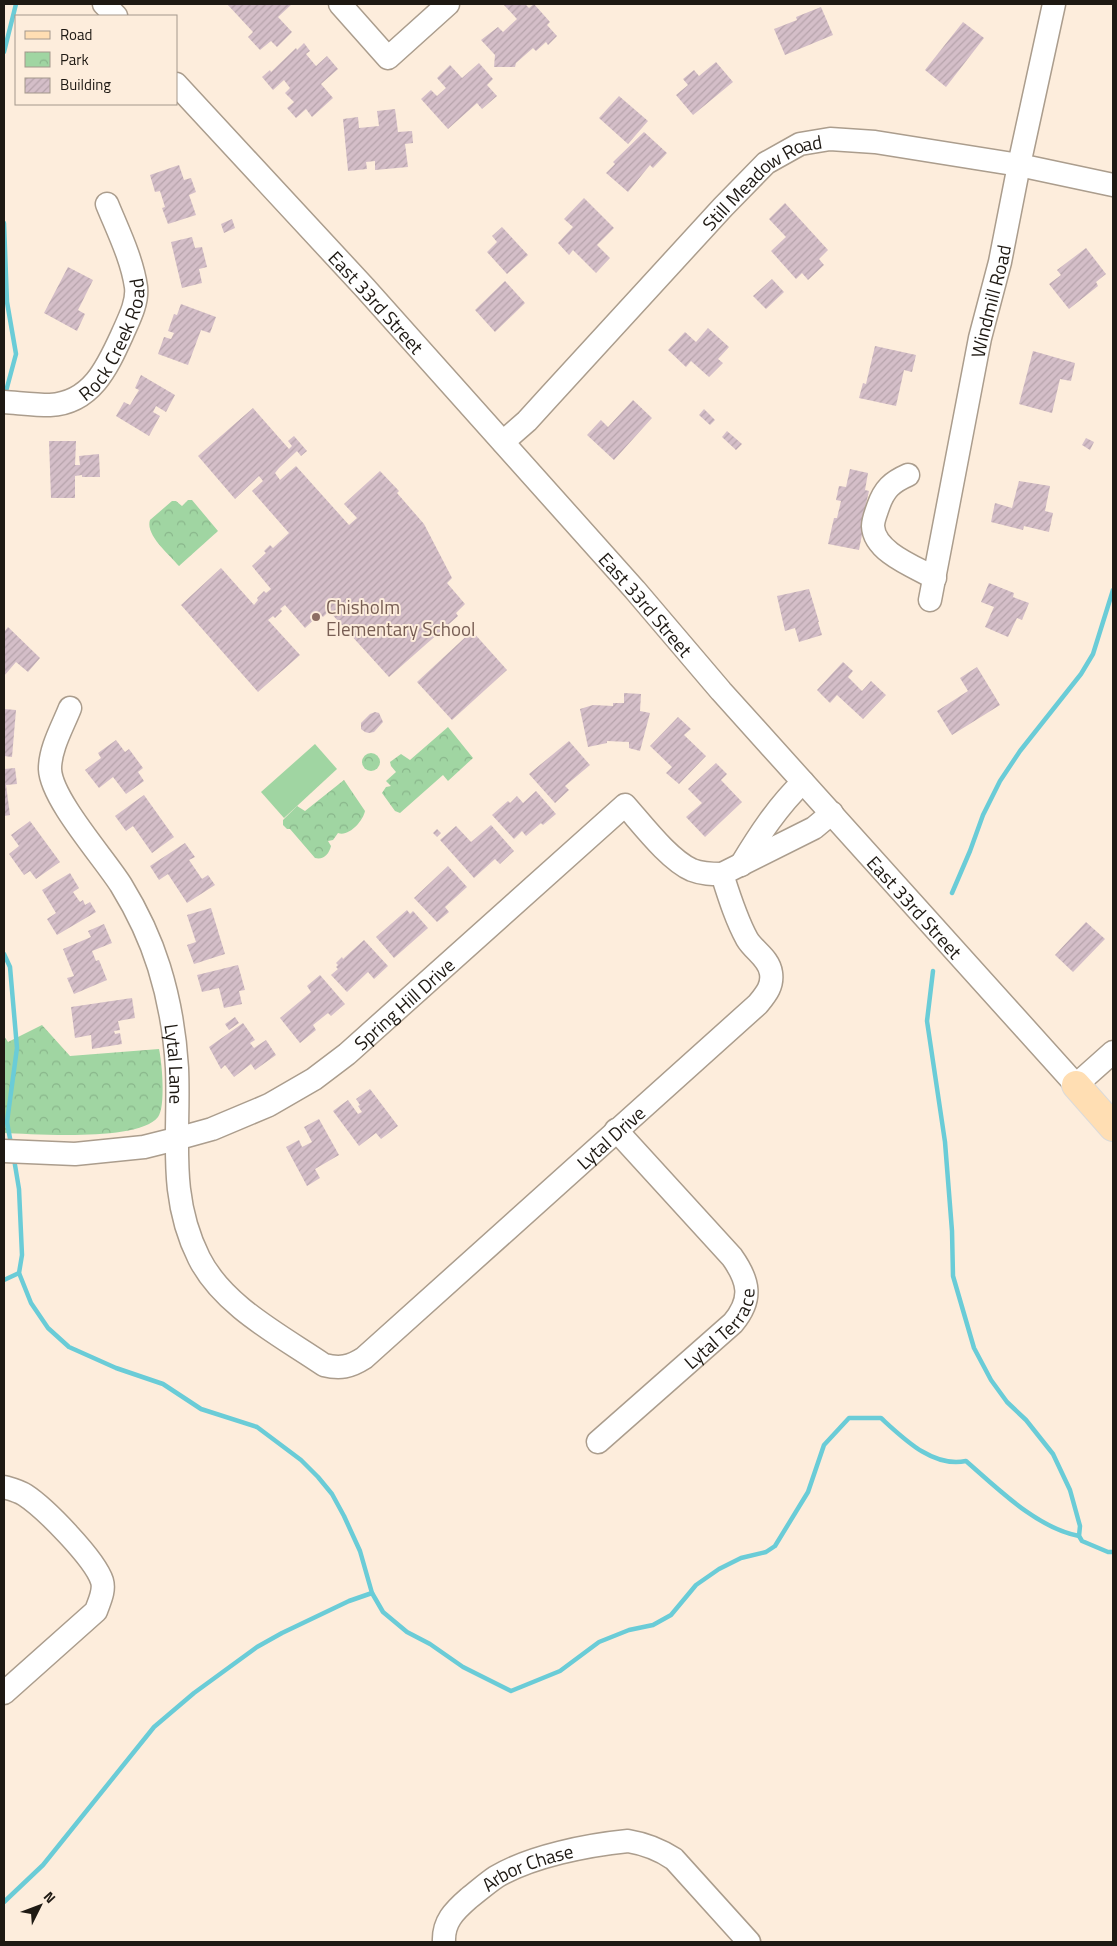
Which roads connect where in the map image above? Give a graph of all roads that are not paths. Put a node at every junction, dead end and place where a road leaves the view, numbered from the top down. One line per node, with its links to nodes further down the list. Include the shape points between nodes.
1 (104, 4): 5 (street)
2 (340, 4): 3 (street, via 388,58)
3 (448, 4)
4 (1054, 4): 7 (street, Windmill Road)
5 (115, 15)
6 (178, 86): 11 (street, East 33rd Street)
7 (1019, 165): 8 (street, Still Meadow Road); 11 (street, Still Meadow Road, via 875,142 830,139 800,144 766,163 527,421); 13 (street, Windmill Road, via 1000,262 980,338)
8 (1113, 185)
9 (107, 204): 10 (street, Rock Creek Road, via 137,289 111,361 93,387 78,397 51,405)
10 (12, 403)
11 (503, 442): 16 (street, East 33rd Street)
12 (908, 475): 13 (street, via 886,488 873,524 875,537 884,550)
13 (935, 578): 14 (street, Windmill Road)
14 (930, 600)
15 (70, 708): 23 (street, Lytal Lane, via 53,751 50,769 71,815 134,907 160,969 172,1018 177,1068)
16 (803, 782): 17 (street, East 33rd Street); 18 (street, via 785,799)
17 (832, 813): 18 (street, via 814,828); 20 (street, East 33rd Street)
18 (732, 870): 22 (street, Lytal Drive, via 738,921 748,941 768,965 771,982 767,993); 23 (street, Spring Hill Drive, via 706,874 691,870 676,860 625,805 321,1074 269,1105 212,1129)
19 (1113, 1052): 20 (street)
20 (1076, 1085): 21 (main road, East 33rd Street)
21 (1113, 1127)
22 (616, 1130): 25 (street, Lytal Drive); 26 (street, Lytal Terrace, via 732,1257 743,1272 747,1288 742,1312 733,1323)
23 (176, 1139): 24 (street, Spring Hill Drive, via 144,1147 75,1154); 25 (street, Lytal Lane, via 184,1222 198,1256 216,1284 236,1304 324,1365)
24 (4, 1151)
25 (352, 1366)
26 (598, 1442)
27 (4, 1487): 28 (street, via 23,1494 44,1509 88,1558 102,1582 96,1611)
28 (4, 1693)
29 (444, 1942): 30 (street, Arbor Chase, via 445,1926 460,1906 494,1878 512,1868 535,1859 628,1842 658,1849 674,1859)
30 (749, 1942)

